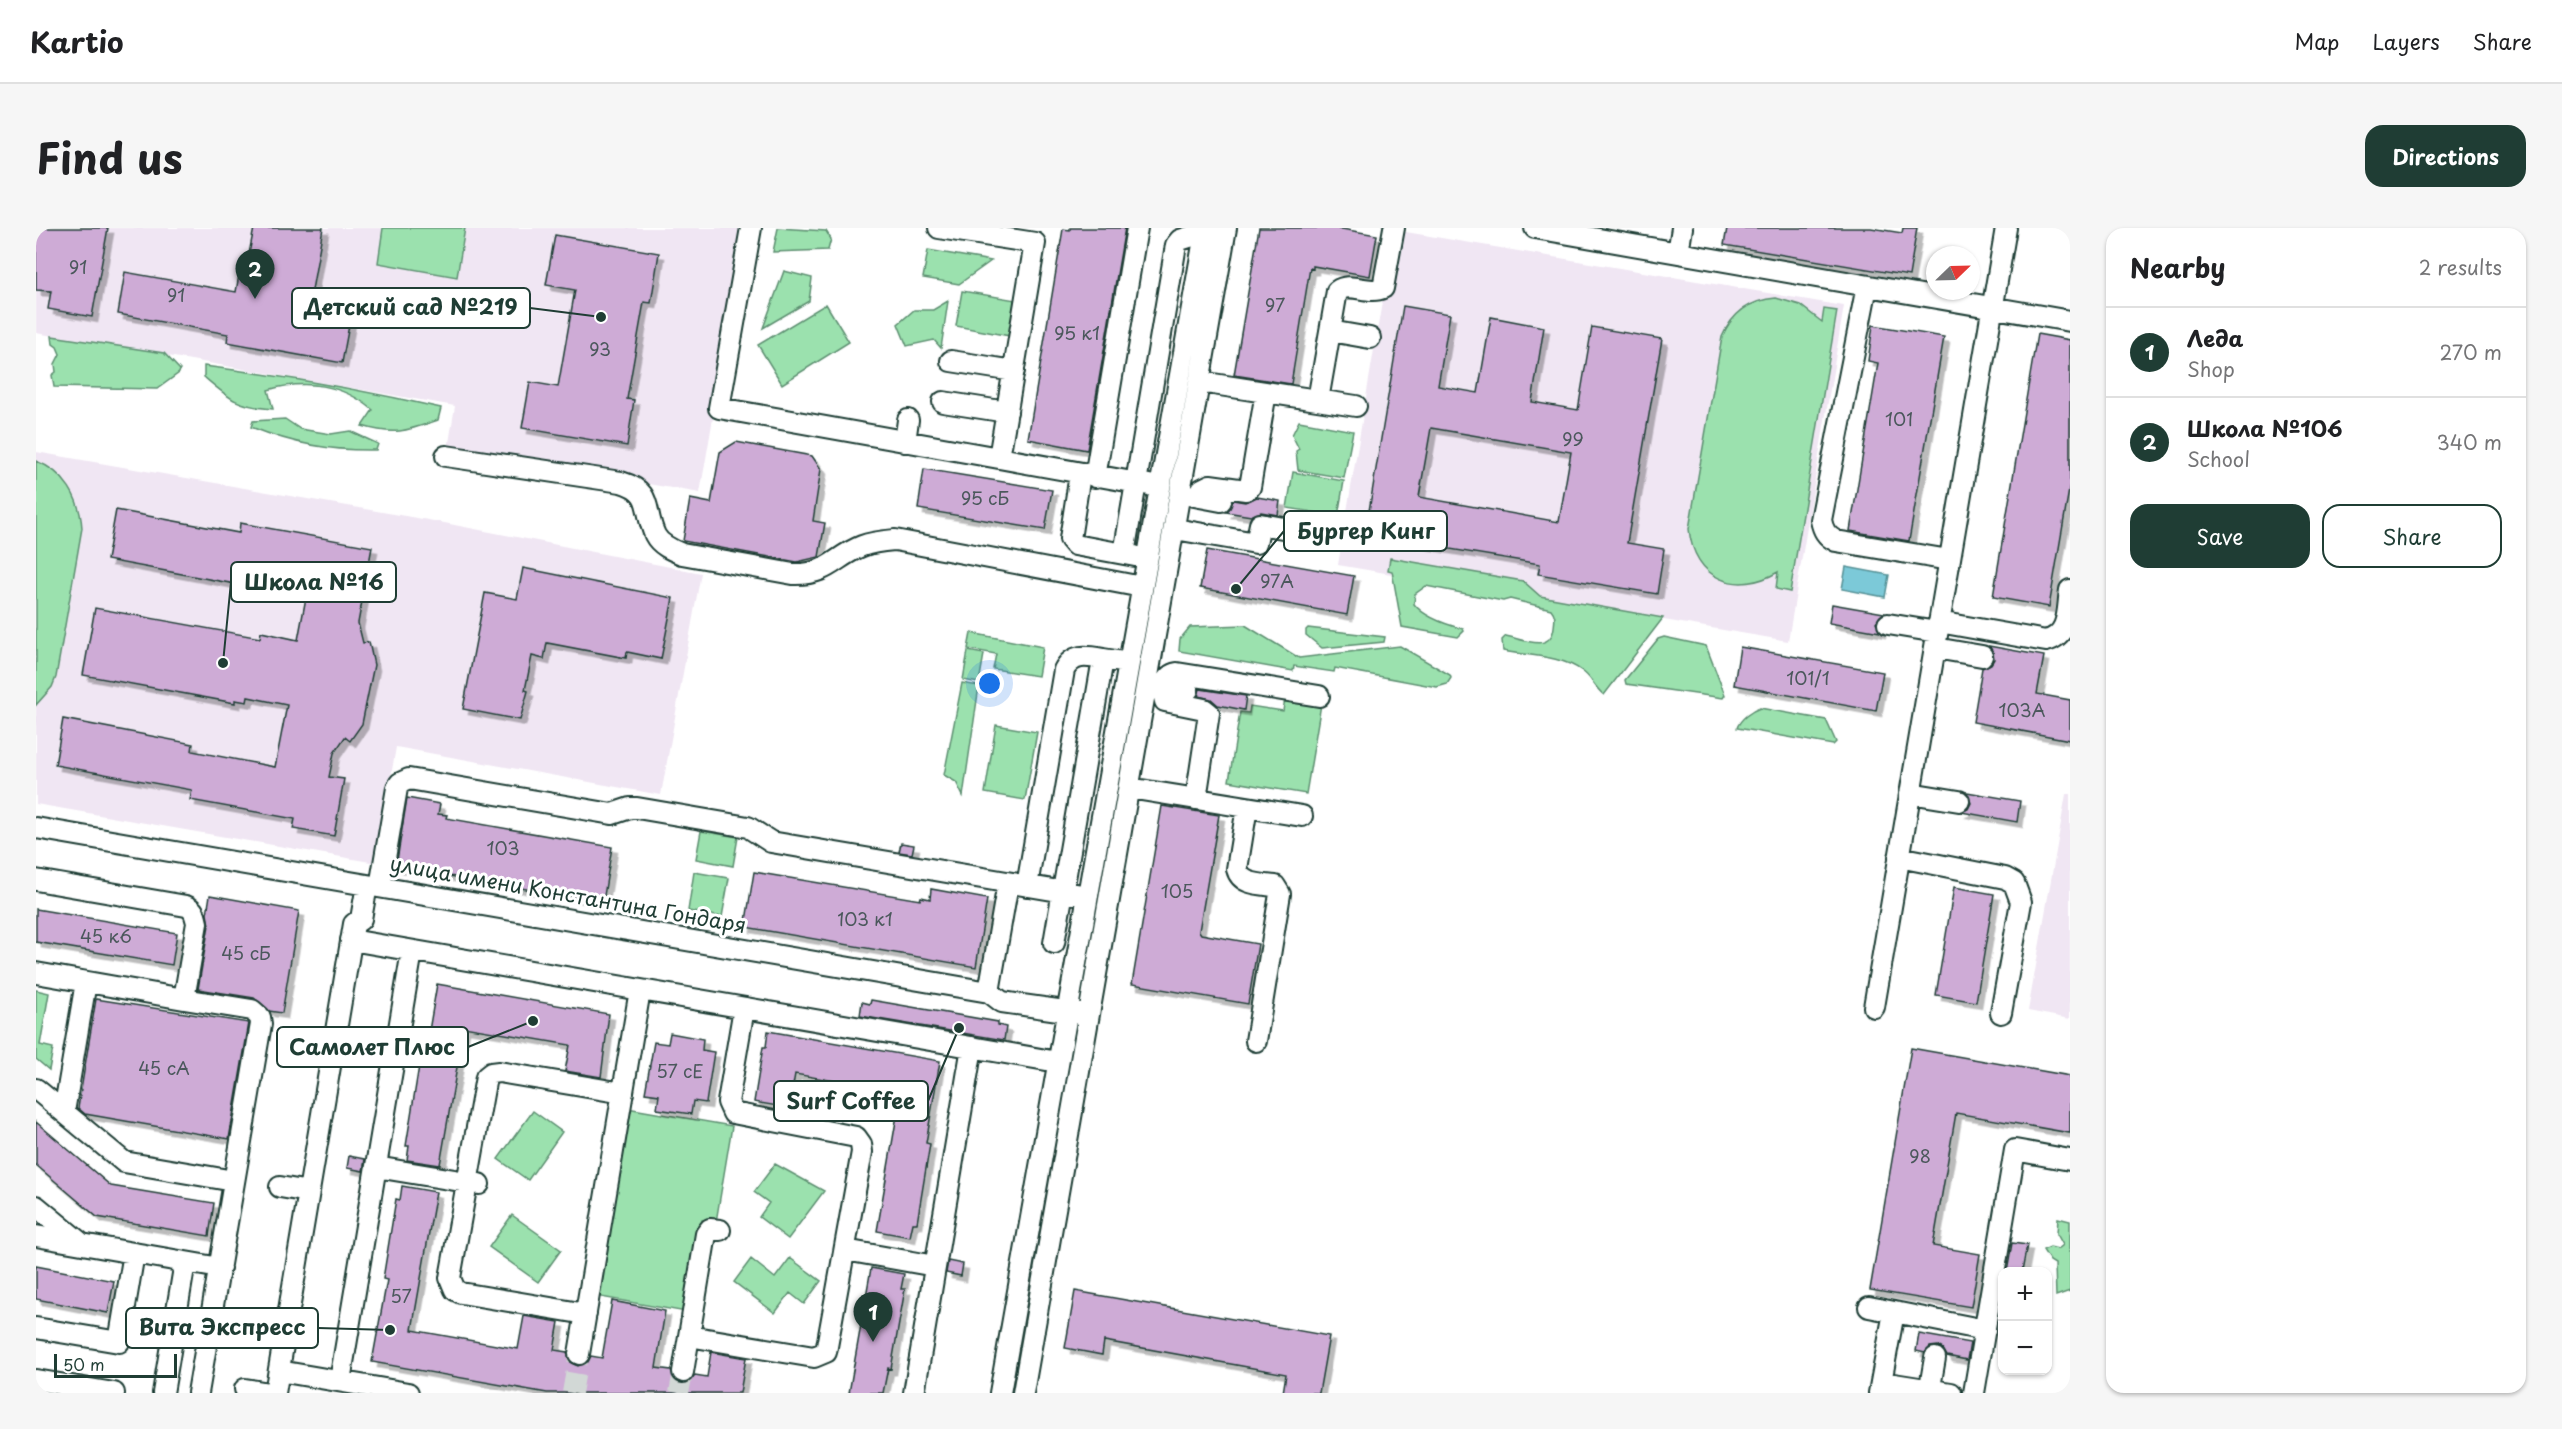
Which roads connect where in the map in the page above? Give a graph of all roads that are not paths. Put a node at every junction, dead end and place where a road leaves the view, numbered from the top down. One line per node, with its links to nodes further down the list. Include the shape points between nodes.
1 (751, 228): 27 (street, via 719,408)
2 (939, 228): 19 (street, via 1035,243)
3 (1137, 228): 30 (street)
4 (1226, 228): 20 (street)
5 (1394, 228): 16 (street, via 1383,288 1340,288)
6 (1682, 228): 12 (street)
7 (2006, 228): 14 (street)
8 (1544, 229): 10 (street)
9 (1205, 230): 31 (street, via 1176,245); 32 (street)
10 (1594, 233): 11 (street)
11 (1638, 237): 12 (street)
12 (1678, 253): 13 (street)
13 (1867, 286): 14 (street); 39 (street, via 1821,519 1823,530 1836,541)
14 (1992, 308): 15 (street); 39 (street)
15 (2070, 321)
16 (1330, 331): 17 (street); 22 (street)
17 (1370, 338)
18 (951, 361): 19 (street)
19 (1014, 371): 25 (street)
20 (1200, 382): 21 (street); 33 (street)
21 (1266, 392): 22 (street); 33 (street, via 1250,488 1210,484)
22 (1318, 400): 24 (street)
23 (944, 402): 25 (street)
24 (1356, 406)
25 (1007, 412): 29 (street)
26 (908, 420): 27 (street)
27 (905, 441): 29 (street)
28 (446, 456): 40 (street, via 635,486 646,498 656,536 667,548 682,554 810,575 861,546 895,540)
29 (999, 458): 30 (street)
30 (1088, 475): 31 (street); 37 (street, via 1070,540 1076,545)
31 (1136, 483): 32 (street); 37 (street)
32 (1160, 487): 38 (street)
33 (1190, 495): 34 (street); 35 (street)
34 (1221, 501)
35 (1175, 529): 36 (street, via 1256,543 1260,524); 47 (street)
36 (1335, 537)
37 (1124, 554): 38 (street)
38 (1147, 558): 40 (street)
39 (1950, 560): 43 (street)
40 (1142, 587): 46 (street)
41 (2070, 590): 43 (street, via 2063,630 2053,639)
42 (1888, 624): 43 (street)
43 (1937, 634): 44 (street); 51 (street)
44 (1982, 656)
45 (1103, 659): 46 (street); 59 (street, via 1084,655 1057,668); 61 (street)
46 (1129, 663): 62 (street)
47 (1157, 684): 48 (street); 49 (street, via 1177,673); 50 (street); 52 (street, via 1165,701 1209,713)
48 (1188, 690)
49 (1319, 696)
50 (1129, 788): 52 (street); 75 (street)
51 (1910, 793): 53 (street); 57 (street)
52 (1196, 799): 54 (street)
53 (1959, 801)
54 (1247, 807): 55 (street); 76 (street, via 1238,874 1244,881 1275,886 1281,894)
55 (1302, 816)
56 (36, 828): 60 (street, улица имени Константина Гондаря)
57 (1899, 856): 71 (street); 74 (street, via 2014,883 2021,902)
58 (36, 880): 70 (street, via 191,908 197,922)
59 (1018, 885): 60 (street, via 771,842 748,827 690,823 635,808 612,814 405,780 397,788); 61 (street); 69 (street)
60 (374, 886): 63 (street, via 361,919 354,924); 69 (street, улица имени Константина Гондаря)
61 (1063, 892): 62 (street); 64 (street)
62 (1088, 896): 73 (street)
63 (351, 940): 65 (street); 87 (street)
64 (1054, 943)
65 (412, 951): 68 (street); 83 (street)
66 (36, 973): 67 (street)
67 (86, 982): 70 (street); 81 (street)
68 (640, 990): 72 (street); 80 (street)
69 (989, 992): 73 (street, улица имени Константина Гондаря, via 1002,1002)
70 (184, 999): 84 (street, via 244,1016 257,1012 260,1017)
71 (1874, 1006)
72 (744, 1008): 77 (street); 92 (street, via 728,1102 733,1113 850,1135 861,1144)
73 (1067, 1011): 75 (street, улица имени Константина Гондаря); 78 (street)
74 (2001, 1013)
75 (1089, 1014): 120 (street)
76 (1256, 1041)
77 (972, 1047): 78 (street); 95 (street)
78 (1058, 1062): 119 (street)
79 (36, 1089): 81 (street)
80 (623, 1094): 85 (street, via 491,1073 483,1084); 99 (street, via 596,1206)
81 (64, 1112): 84 (street, via 124,1162)
82 (2070, 1160): 101 (street, via 2015,1150)
83 (376, 1167): 85 (street); 108 (street)
84 (234, 1181): 96 (street)
85 (473, 1183): 99 (street, via 450,1278 455,1290)
86 (280, 1187): 87 (street)
87 (309, 1192): 105 (street)
88 (36, 1206): 91 (street)
89 (720, 1230): 102 (street, via 710,1229 706,1234)
90 (36, 1236): 91 (street)
91 (83, 1244): 93 (street)
92 (840, 1248): 95 (street); 102 (street, via 829,1346 820,1356)
93 (134, 1253): 94 (street); 100 (street, via 119,1342)
94 (185, 1262): 96 (street); 113 (street)
95 (935, 1266): 118 (street)
96 (220, 1268): 114 (street)
97 (1869, 1307): 98 (street)
98 (1894, 1312): 101 (street); 109 (street)
99 (586, 1314): 103 (street)
100 (36, 1328)
101 (1985, 1330): 122 (street)
102 (689, 1336): 106 (street)
103 (579, 1354)
104 (1935, 1358): 111 (street)
105 (279, 1371): 108 (street); 116 (street)
106 (682, 1372)
107 (36, 1380): 112 (street)
108 (340, 1381): 117 (street)
109 (1880, 1387): 111 (street)
110 (245, 1389): 115 (street)
111 (1929, 1391): 121 (street)
112 (114, 1393)
113 (163, 1393)
114 (198, 1393)
115 (269, 1393)
116 (275, 1393)
117 (408, 1393)
118 (914, 1393)
119 (1000, 1393)
120 (1023, 1393)
121 (1951, 1393)
122 (1974, 1393)

